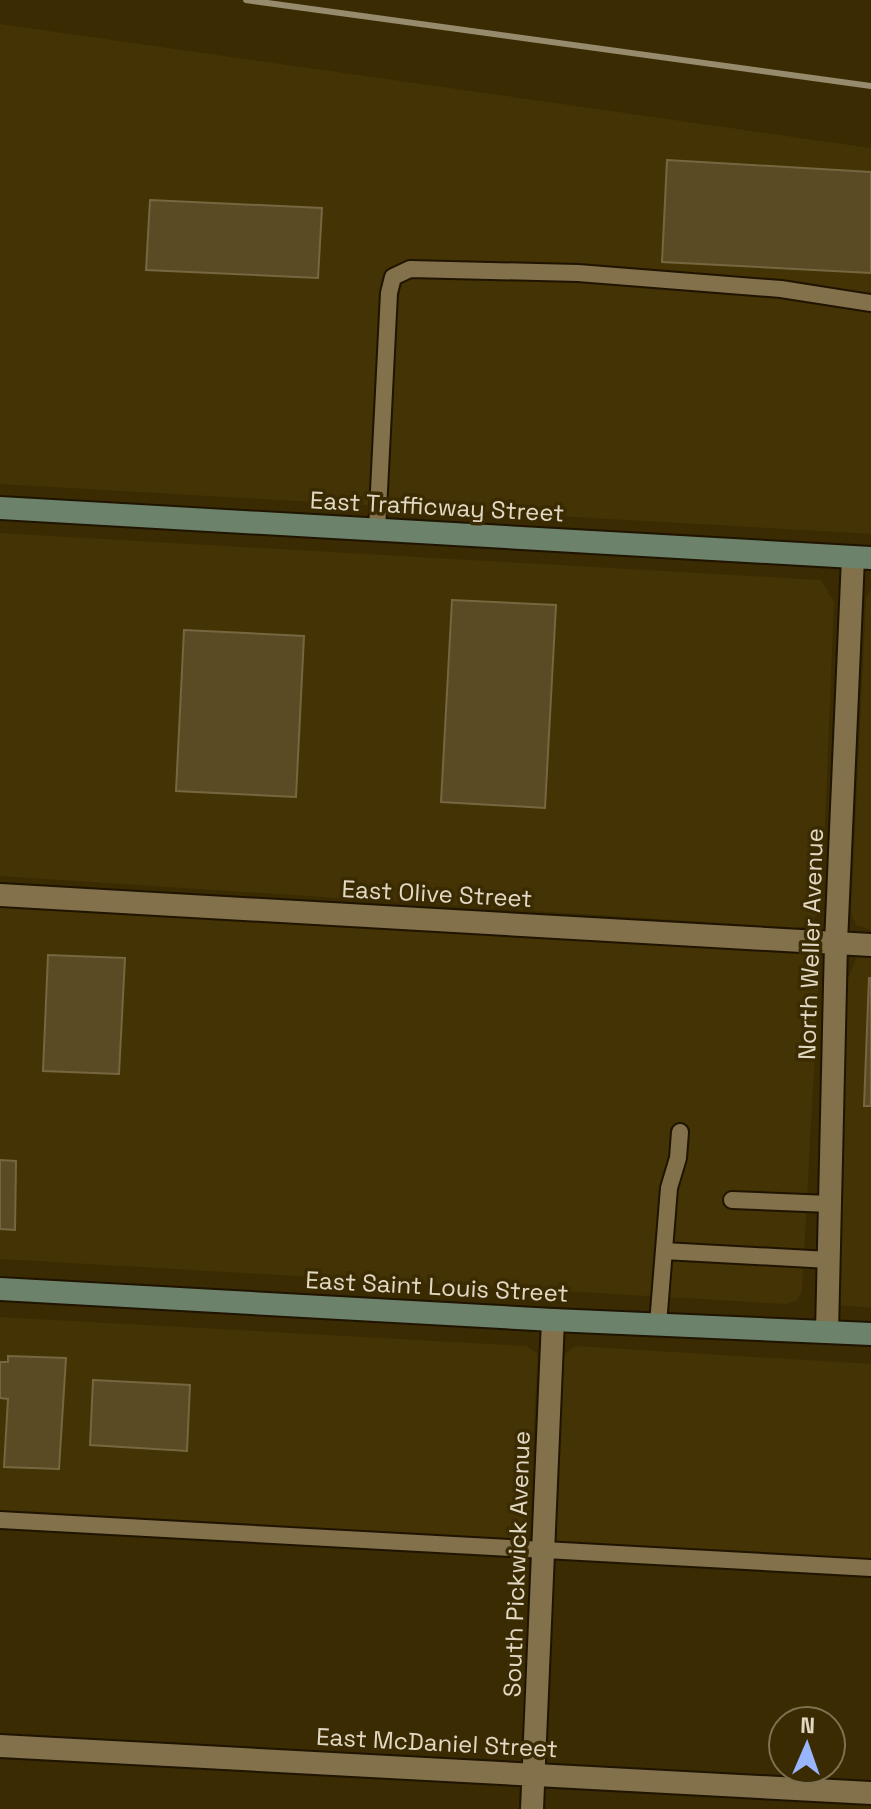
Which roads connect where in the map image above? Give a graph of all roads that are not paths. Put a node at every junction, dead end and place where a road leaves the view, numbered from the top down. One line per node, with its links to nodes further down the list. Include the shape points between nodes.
1 (871, 303): 3 (lane, via 781,289 578,273 410,269 393,277 389,293)
2 (0, 508): 3 (main road, East Trafficway Street)
3 (377, 530): 4 (main road, East Trafficway Street)
4 (862, 558): 6 (street, North Weller Avenue)
5 (0, 895): 6 (street, East Olive Street)
6 (836, 943): 7 (street, East Olive Street); 10 (street, North Weller Avenue)
7 (871, 945)
8 (680, 1132): 11 (lane)
9 (732, 1200): 10 (lane)
10 (830, 1204): 12 (street, North Weller Avenue)
11 (664, 1251): 12 (lane); 15 (lane)
12 (829, 1260): 16 (street, North Weller Avenue)
13 (0, 1289): 14 (main road, East Saint Louis Street)
14 (553, 1320): 15 (main road, East Saint Louis Street); 19 (street, South Pickwick Avenue)
15 (658, 1324): 16 (main road, East Saint Louis Street)
16 (827, 1332): 17 (main road, East Saint Louis Street)
17 (871, 1334)
18 (0, 1520): 19 (lane)
19 (543, 1550): 20 (lane); 22 (street, South Pickwick Avenue)
20 (871, 1568)
21 (0, 1746): 22 (street, East McDaniel Street)
22 (534, 1773): 23 (street, East McDaniel Street); 24 (street, South Pickwick Avenue)
23 (871, 1793)
24 (532, 1809)

